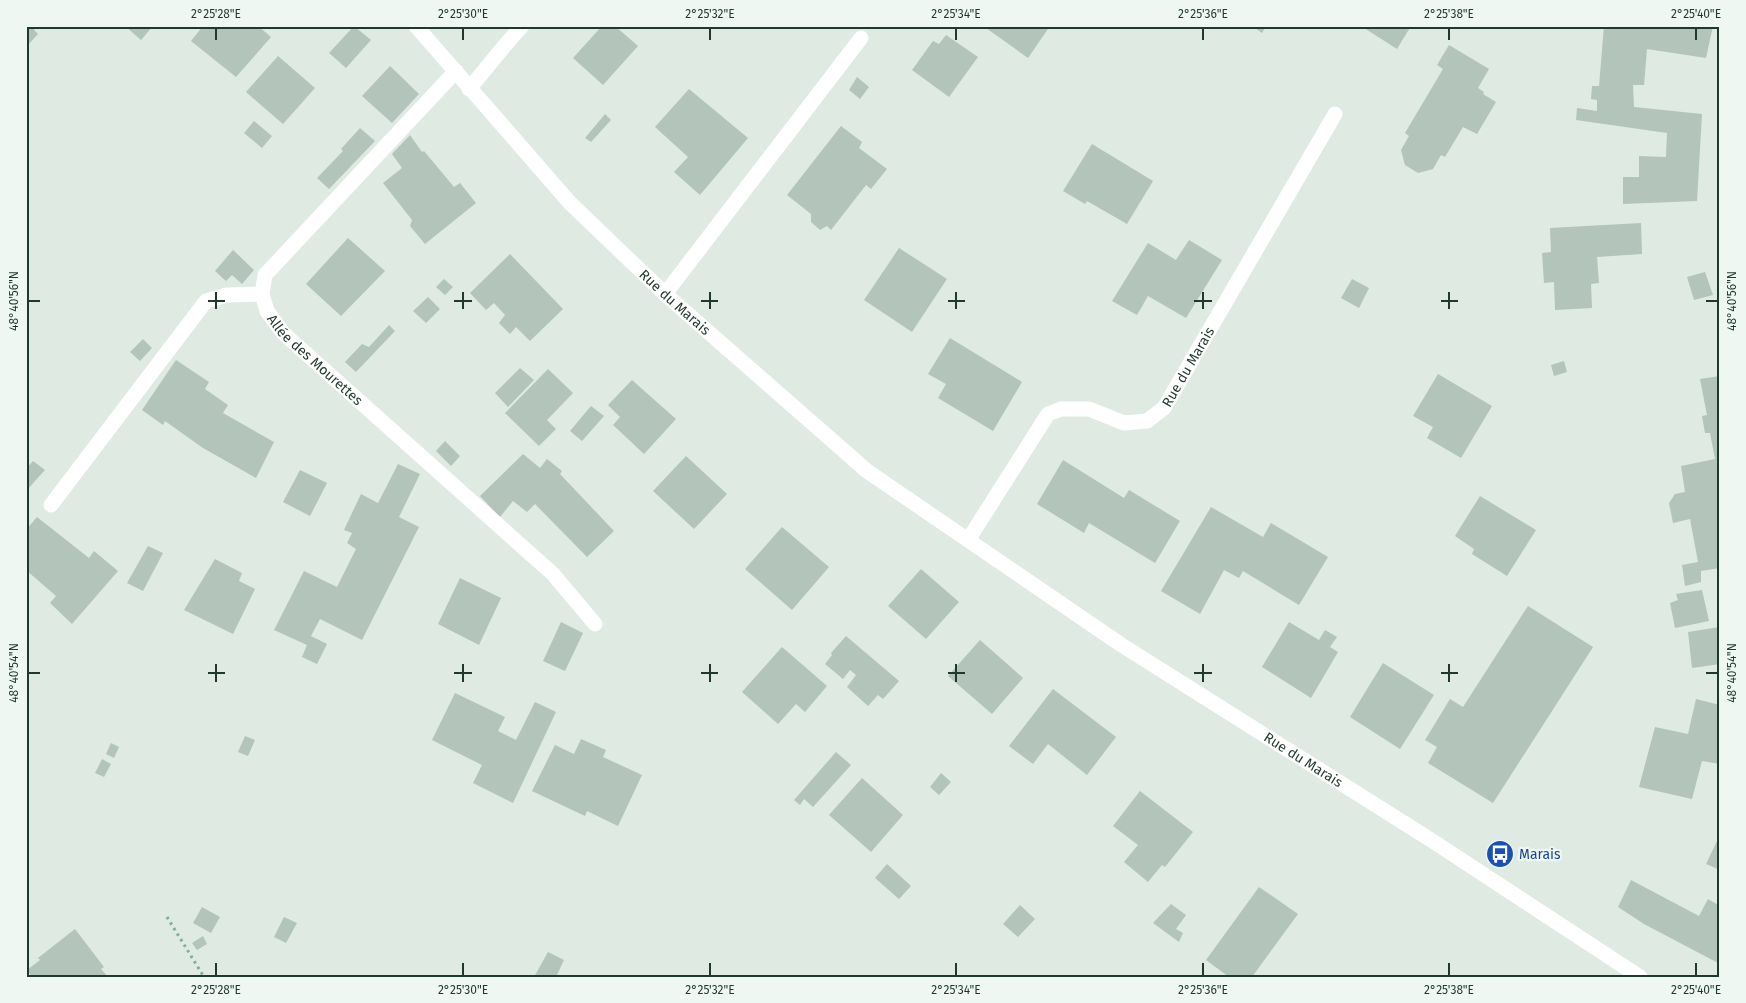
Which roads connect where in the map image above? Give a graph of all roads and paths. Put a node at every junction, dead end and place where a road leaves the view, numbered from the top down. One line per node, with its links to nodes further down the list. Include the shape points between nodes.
1 (416, 26): 4 (street, Rue du Marais)
2 (522, 26): 5 (street)
3 (861, 38): 8 (street)
4 (456, 71): 5 (street, Rue du Marais); 7 (street, via 265,275)
5 (469, 89): 8 (street, Rue du Marais, via 570,203)
6 (1335, 114): 10 (street, Rue du Marais, via 1164,408 1147,421 1124,423 1088,409 1061,409 1048,414)
7 (262, 294): 9 (street, via 227,295 206,301); 11 (street, Allée des Mourettes, via 267,311 283,333 553,574)
8 (665, 294): 10 (street, Rue du Marais, via 867,471)
9 (51, 505)
10 (968, 540): 14 (street, Rue du Marais, via 1120,644 1431,840)
11 (595, 624)
12 (167, 917): 13 (path)
13 (204, 977)
14 (1640, 977)

